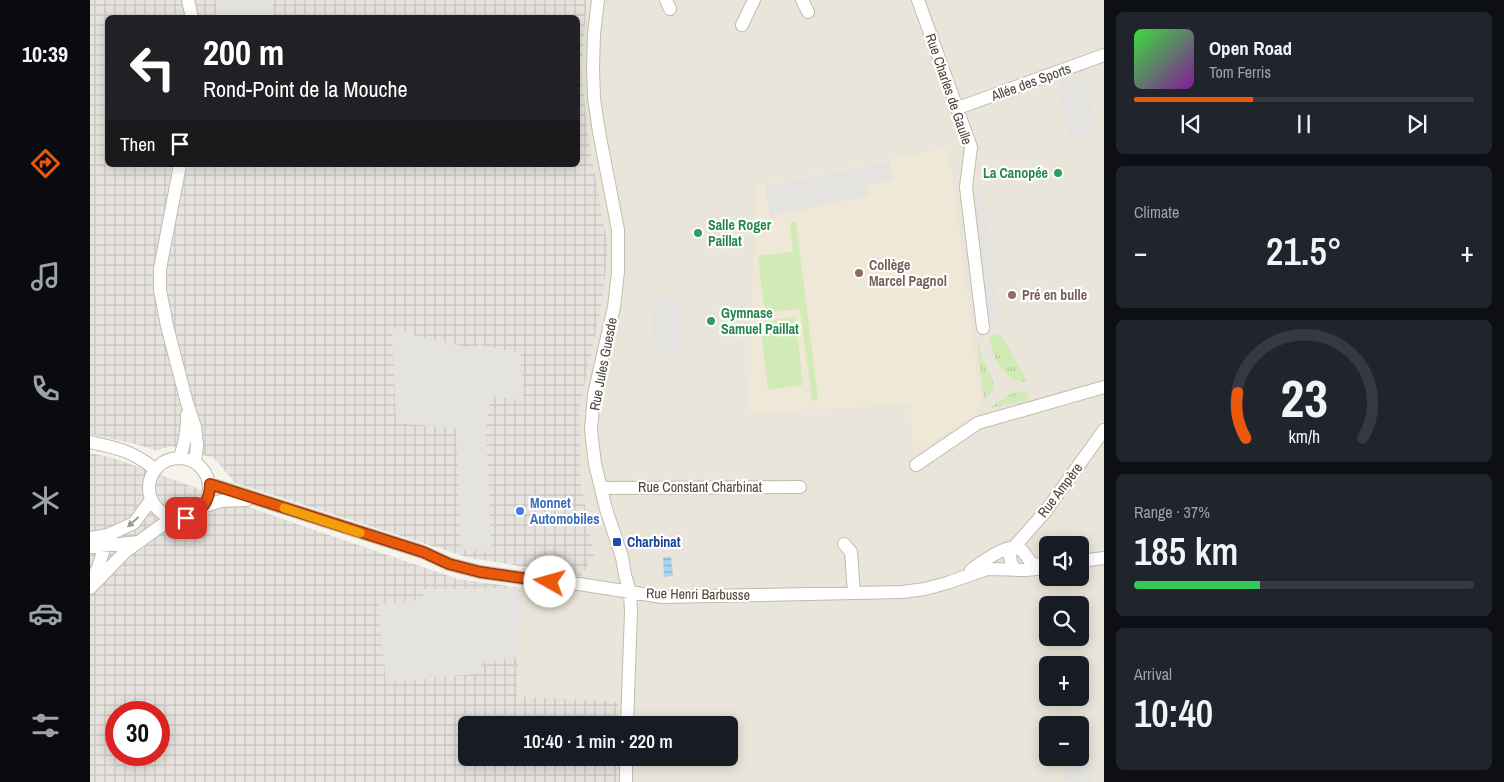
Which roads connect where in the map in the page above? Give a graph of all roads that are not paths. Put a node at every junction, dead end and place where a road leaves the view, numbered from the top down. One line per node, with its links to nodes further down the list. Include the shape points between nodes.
1 (188, 0): 7 (street)
2 (598, 0): 23 (street, Rue Jules Guesde, via 594,98 618,230 614,307 594,394 591,430)
3 (754, 0): 8 (street)
4 (802, 0): 6 (street)
5 (918, 0): 10 (street, Rue Charles de Gaulle)
6 (808, 12)
7 (191, 15)
8 (742, 25)
9 (1104, 56): 10 (street, Allée des Sports)
10 (958, 108): 12 (street, Rue Charles de Gaulle, via 971,147 966,187)
11 (180, 167): 14 (street, via 160,269 160,290)
12 (983, 328)
13 (1104, 387): 19 (street, via 978,423)
14 (187, 402): 17 (street, via 187,431); 18 (street, via 195,427)
15 (1104, 430): 33 (street, Rue Ampère, via 1045,512)
16 (90, 442): 20 (street, via 118,448 142,459)
17 (180, 458): 18 (street); 20 (street, via 170,459)
18 (195, 462): 21 (street)
19 (916, 466)
20 (155, 470): 24 (street, via 149,484)
21 (210, 484): 25 (street, Rue Henri Barbusse); 26 (street)
22 (800, 487): 23 (street, Rue Constant Charbinat)
23 (601, 488): 42 (street, Rue Jules Guesde)
24 (151, 500): 27 (street, via 156,508); 29 (street, one-way to 29, via 134,523)
25 (267, 503): 26 (street, Rue Henri Barbusse, via 221,501); 42 (street, Rue Henri Barbusse, via 465,568)
26 (204, 506): 27 (street, via 186,518)
27 (172, 518): 30 (street)
28 (90, 538): 29 (street)
29 (107, 540): 30 (street); 32 (street); 40 (street)
30 (138, 542): 41 (street)
31 (844, 544): 43 (street, via 851,552)
32 (90, 547)
33 (1014, 547): 36 (street, Rue Henri Barbusse, via 1021,549 1032,564); 38 (street, via 1010,554); 39 (street, Rue Henri Barbusse, via 977,565)
34 (1104, 558): 35 (street)
35 (1089, 560)
36 (1039, 564)
37 (1039, 568): 38 (street, Rue Henri Barbusse)
38 (1016, 570): 39 (street, Rue Henri Barbusse, via 987,569)
39 (960, 578): 43 (street, Rue Henri Barbusse, via 925,589)
40 (90, 582)
41 (90, 588)
42 (630, 592): 43 (street, Rue Henri Barbusse, via 662,597); 44 (street, Rue Jules Guesde)
43 (854, 593)
44 (628, 716)
45 (626, 766): 46 (street)
46 (626, 782)

